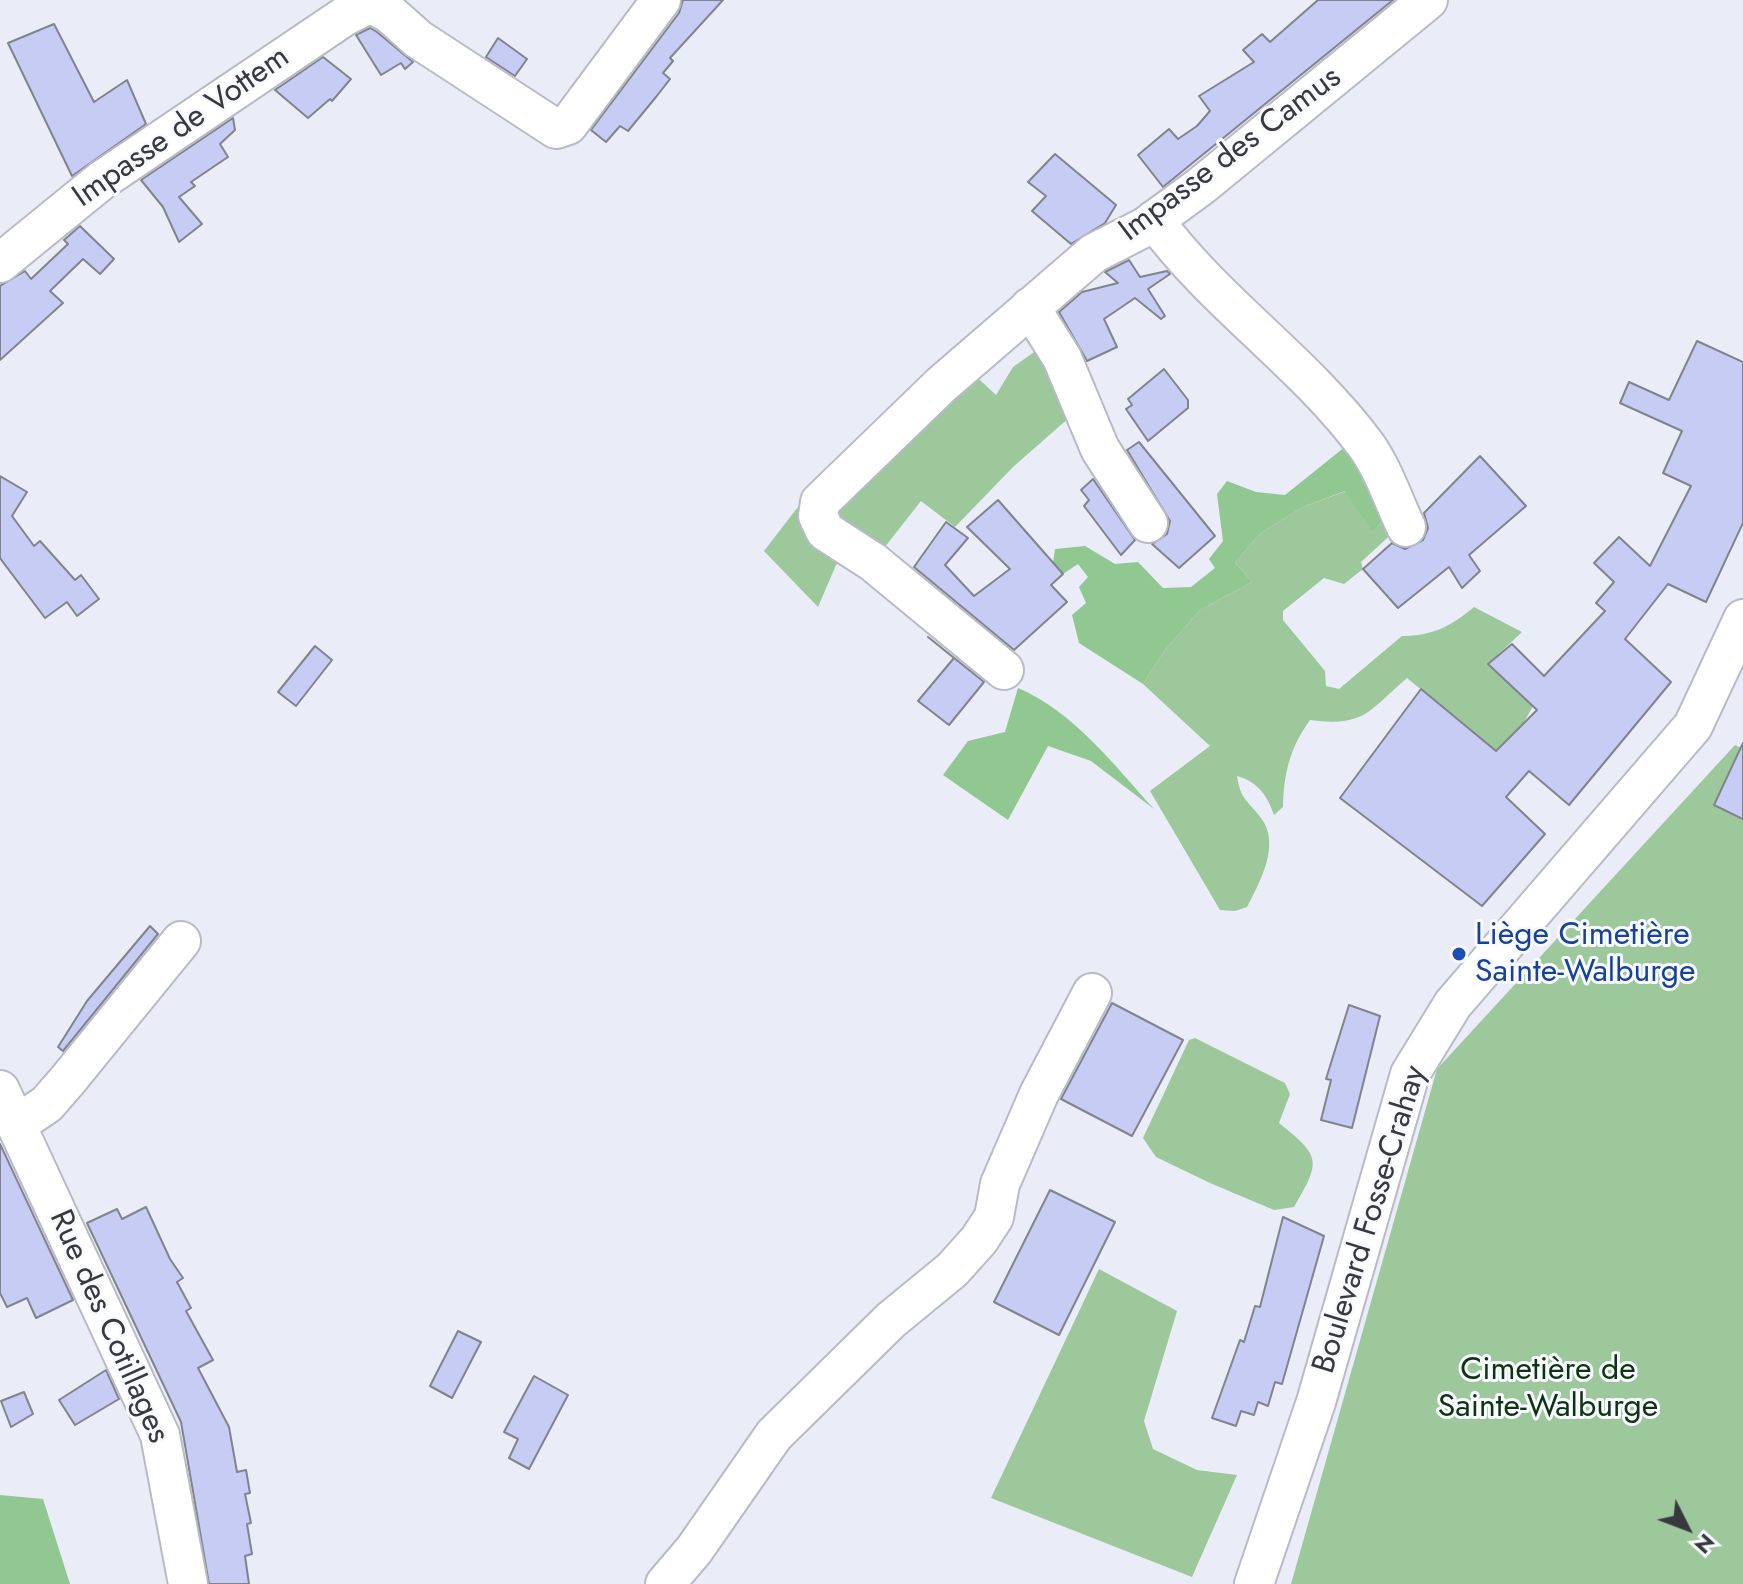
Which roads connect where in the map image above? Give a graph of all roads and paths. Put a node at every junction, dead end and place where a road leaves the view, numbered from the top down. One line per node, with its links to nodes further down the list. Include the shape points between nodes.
1 (661, 0): 3 (street, Impasse de Vottem, via 568,125 556,129 418,39)
2 (1428, 0): 4 (street, Impasse des Camus)
3 (373, 1): 5 (street, Impasse de Vottem, via 112,172)
4 (1154, 220): 6 (street, Impasse des Camus, via 1094,253); 8 (street, via 1186,261 1354,430)
5 (0, 263)
6 (1030, 307): 7 (street, via 1062,358 1100,449); 10 (street, Impasse des Camus, via 820,502 818,516 825,531 873,562)
7 (1148, 523)
8 (1406, 527)
9 (1743, 619): 17 (street, Boulevard Fosse-Crahay, via 1693,726 1453,1004 1410,1074 1316,1402)
10 (1004, 670)
11 (181, 941): 14 (street, via 57,1093)
12 (1092, 993): 16 (street, via 1039,1094 1000,1184 994,1217 979,1240 774,1435)
13 (0, 1090): 14 (street, Rue des Cotillages)
14 (16, 1125): 15 (street, Rue des Cotillages, via 160,1435)
15 (188, 1584)
16 (665, 1584)
17 (1254, 1584)

